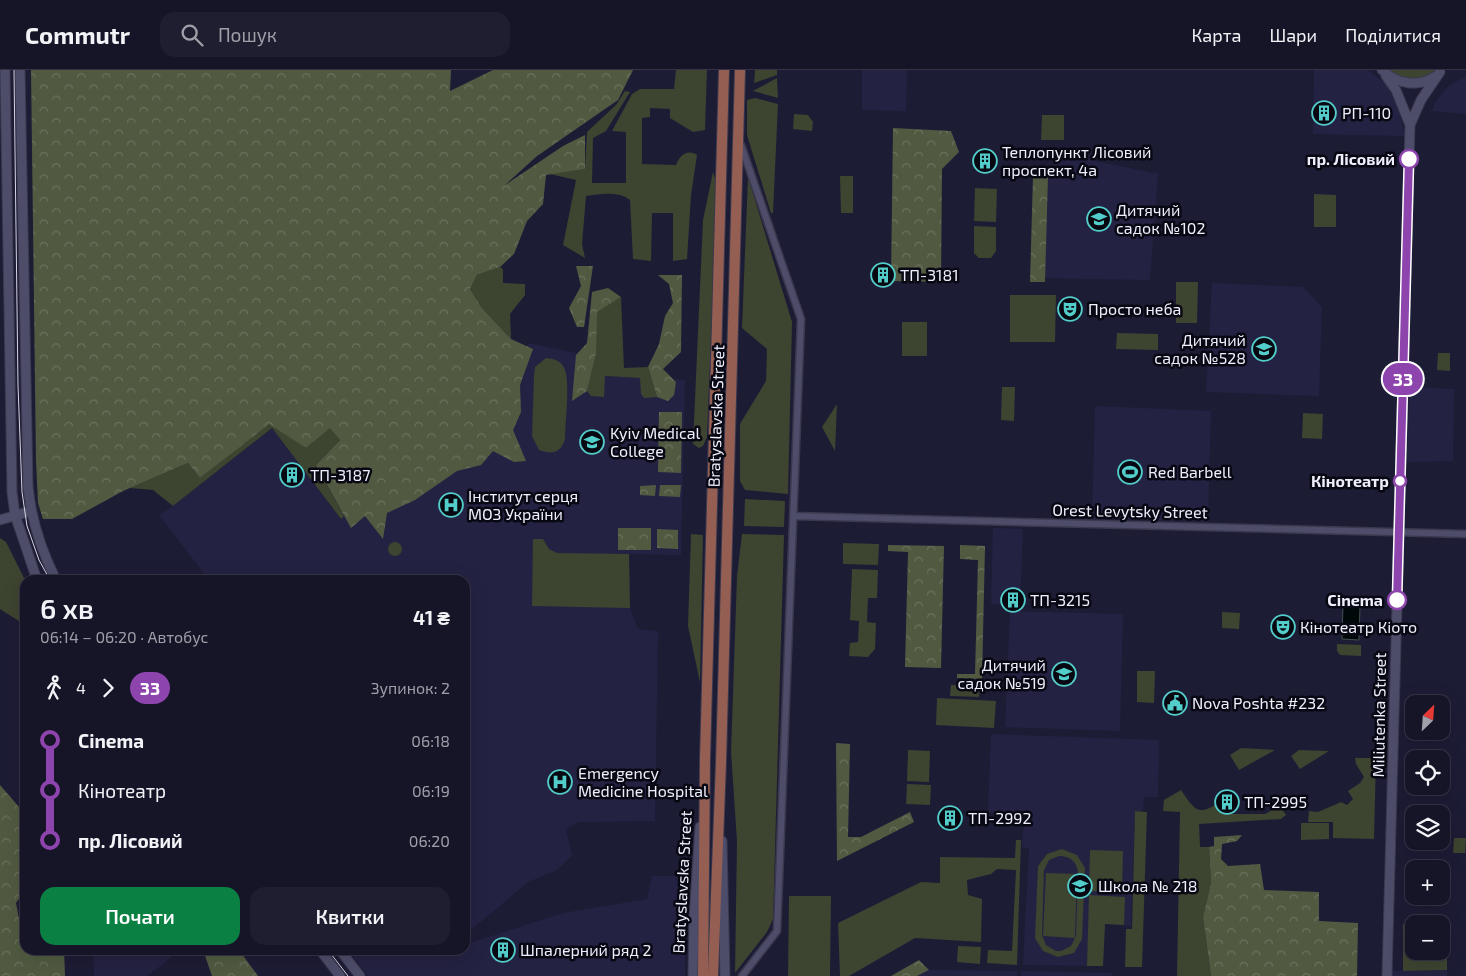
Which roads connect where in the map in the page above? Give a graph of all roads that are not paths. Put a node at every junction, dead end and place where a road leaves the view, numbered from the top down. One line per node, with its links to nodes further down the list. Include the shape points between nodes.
1 (5, 70): 10 (street)
2 (20, 70): 9 (street)
3 (724, 70): 17 (main road, Bratyslavska Street)
4 (740, 70): 8 (main road, Bratyslavska Street)
5 (1383, 71): 6 (street, via 1400,82 1411,84 1422,82); 7 (street, Miliutenka Street, via 1396,90)
6 (1441, 71): 7 (street, Miliutenka Street, via 1421,100)
7 (1410, 125): 13 (street, Miliutenka Street)
8 (739, 140): 11 (street, via 801,319); 18 (main road, Bratyslavska Street)
9 (30, 511): 10 (street); 16 (street)
10 (15, 515): 12 (street); 15 (street)
11 (794, 516): 13 (street, Orest Levytsky Street); 27 (street, via 777,931)
12 (0, 520)
13 (1399, 531): 14 (street, Orest Levytsky Street); 28 (street, Miliutenka Street)
14 (1466, 534)
15 (36, 575)
16 (54, 575)
17 (704, 759): 23 (street, Bratyslavska Street); 24 (main road, Bratyslavska Street)
18 (721, 762): 25 (main road, Bratyslavska Street); 26 (street, Bratyslavska Street)
19 (324, 955): 21 (street)
20 (344, 955): 22 (street)
21 (340, 976)
22 (360, 976)
23 (693, 976)
24 (703, 976)
25 (713, 976)
26 (725, 976)
27 (742, 976)
28 (1387, 976)

